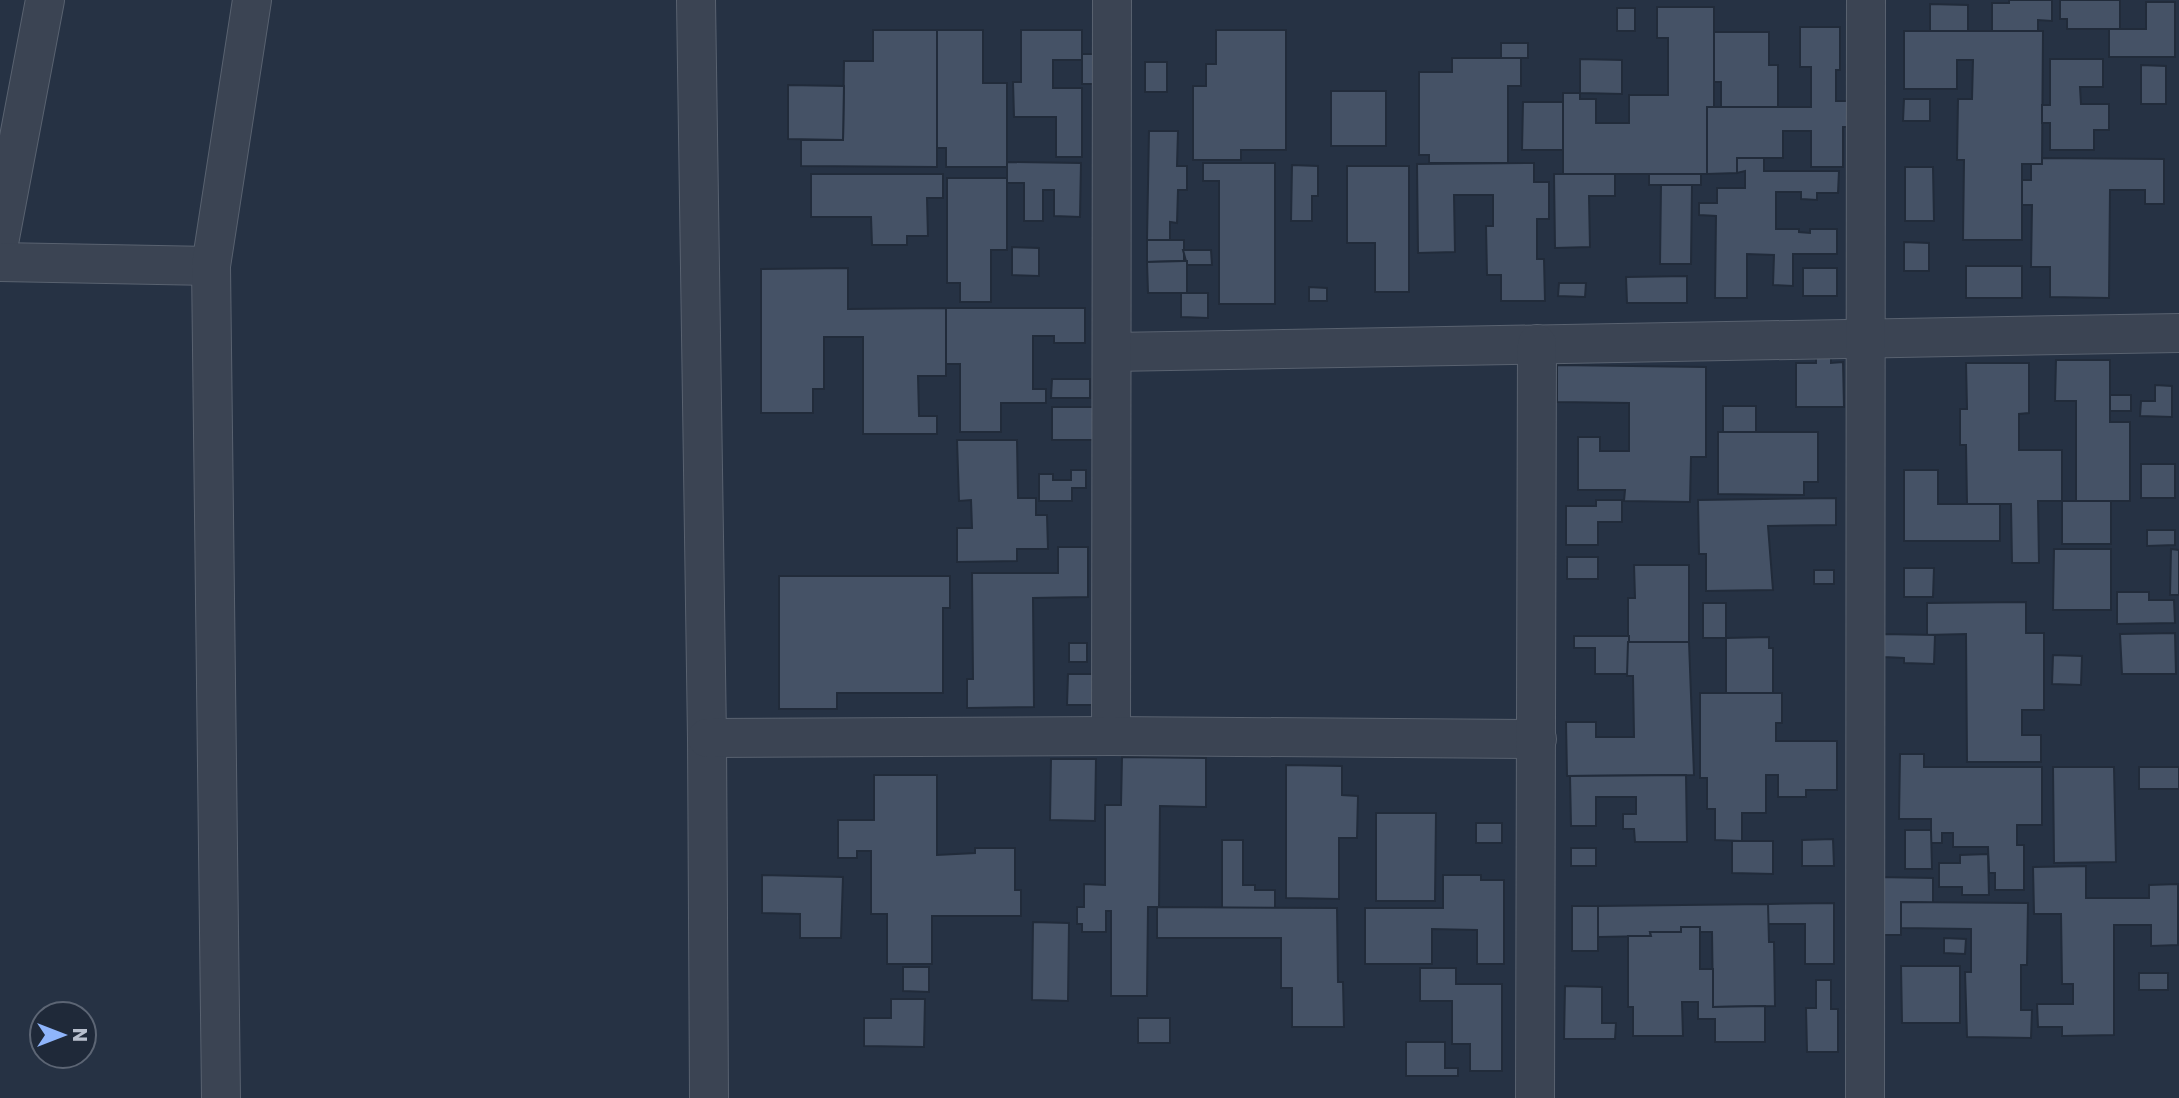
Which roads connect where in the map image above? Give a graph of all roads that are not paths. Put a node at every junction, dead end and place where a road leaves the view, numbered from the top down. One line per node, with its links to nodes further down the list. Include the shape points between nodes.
1 (45, 0): 6 (street)
2 (251, 0): 8 (street)
3 (696, 0): 14 (street)
4 (1112, 0): 12 (street)
5 (1866, 0): 10 (street)
6 (0, 238)
7 (0, 262): 8 (street)
8 (211, 266): 16 (street)
9 (2179, 333): 10 (street)
10 (1866, 340): 11 (street); 19 (street)
11 (1537, 344): 12 (street); 15 (street)
12 (1112, 352): 13 (street)
13 (1111, 736): 14 (street); 15 (street)
14 (707, 738): 17 (street)
15 (1537, 739): 18 (street)
16 (221, 1098)
17 (709, 1098)
18 (1535, 1098)
19 (1865, 1098)

